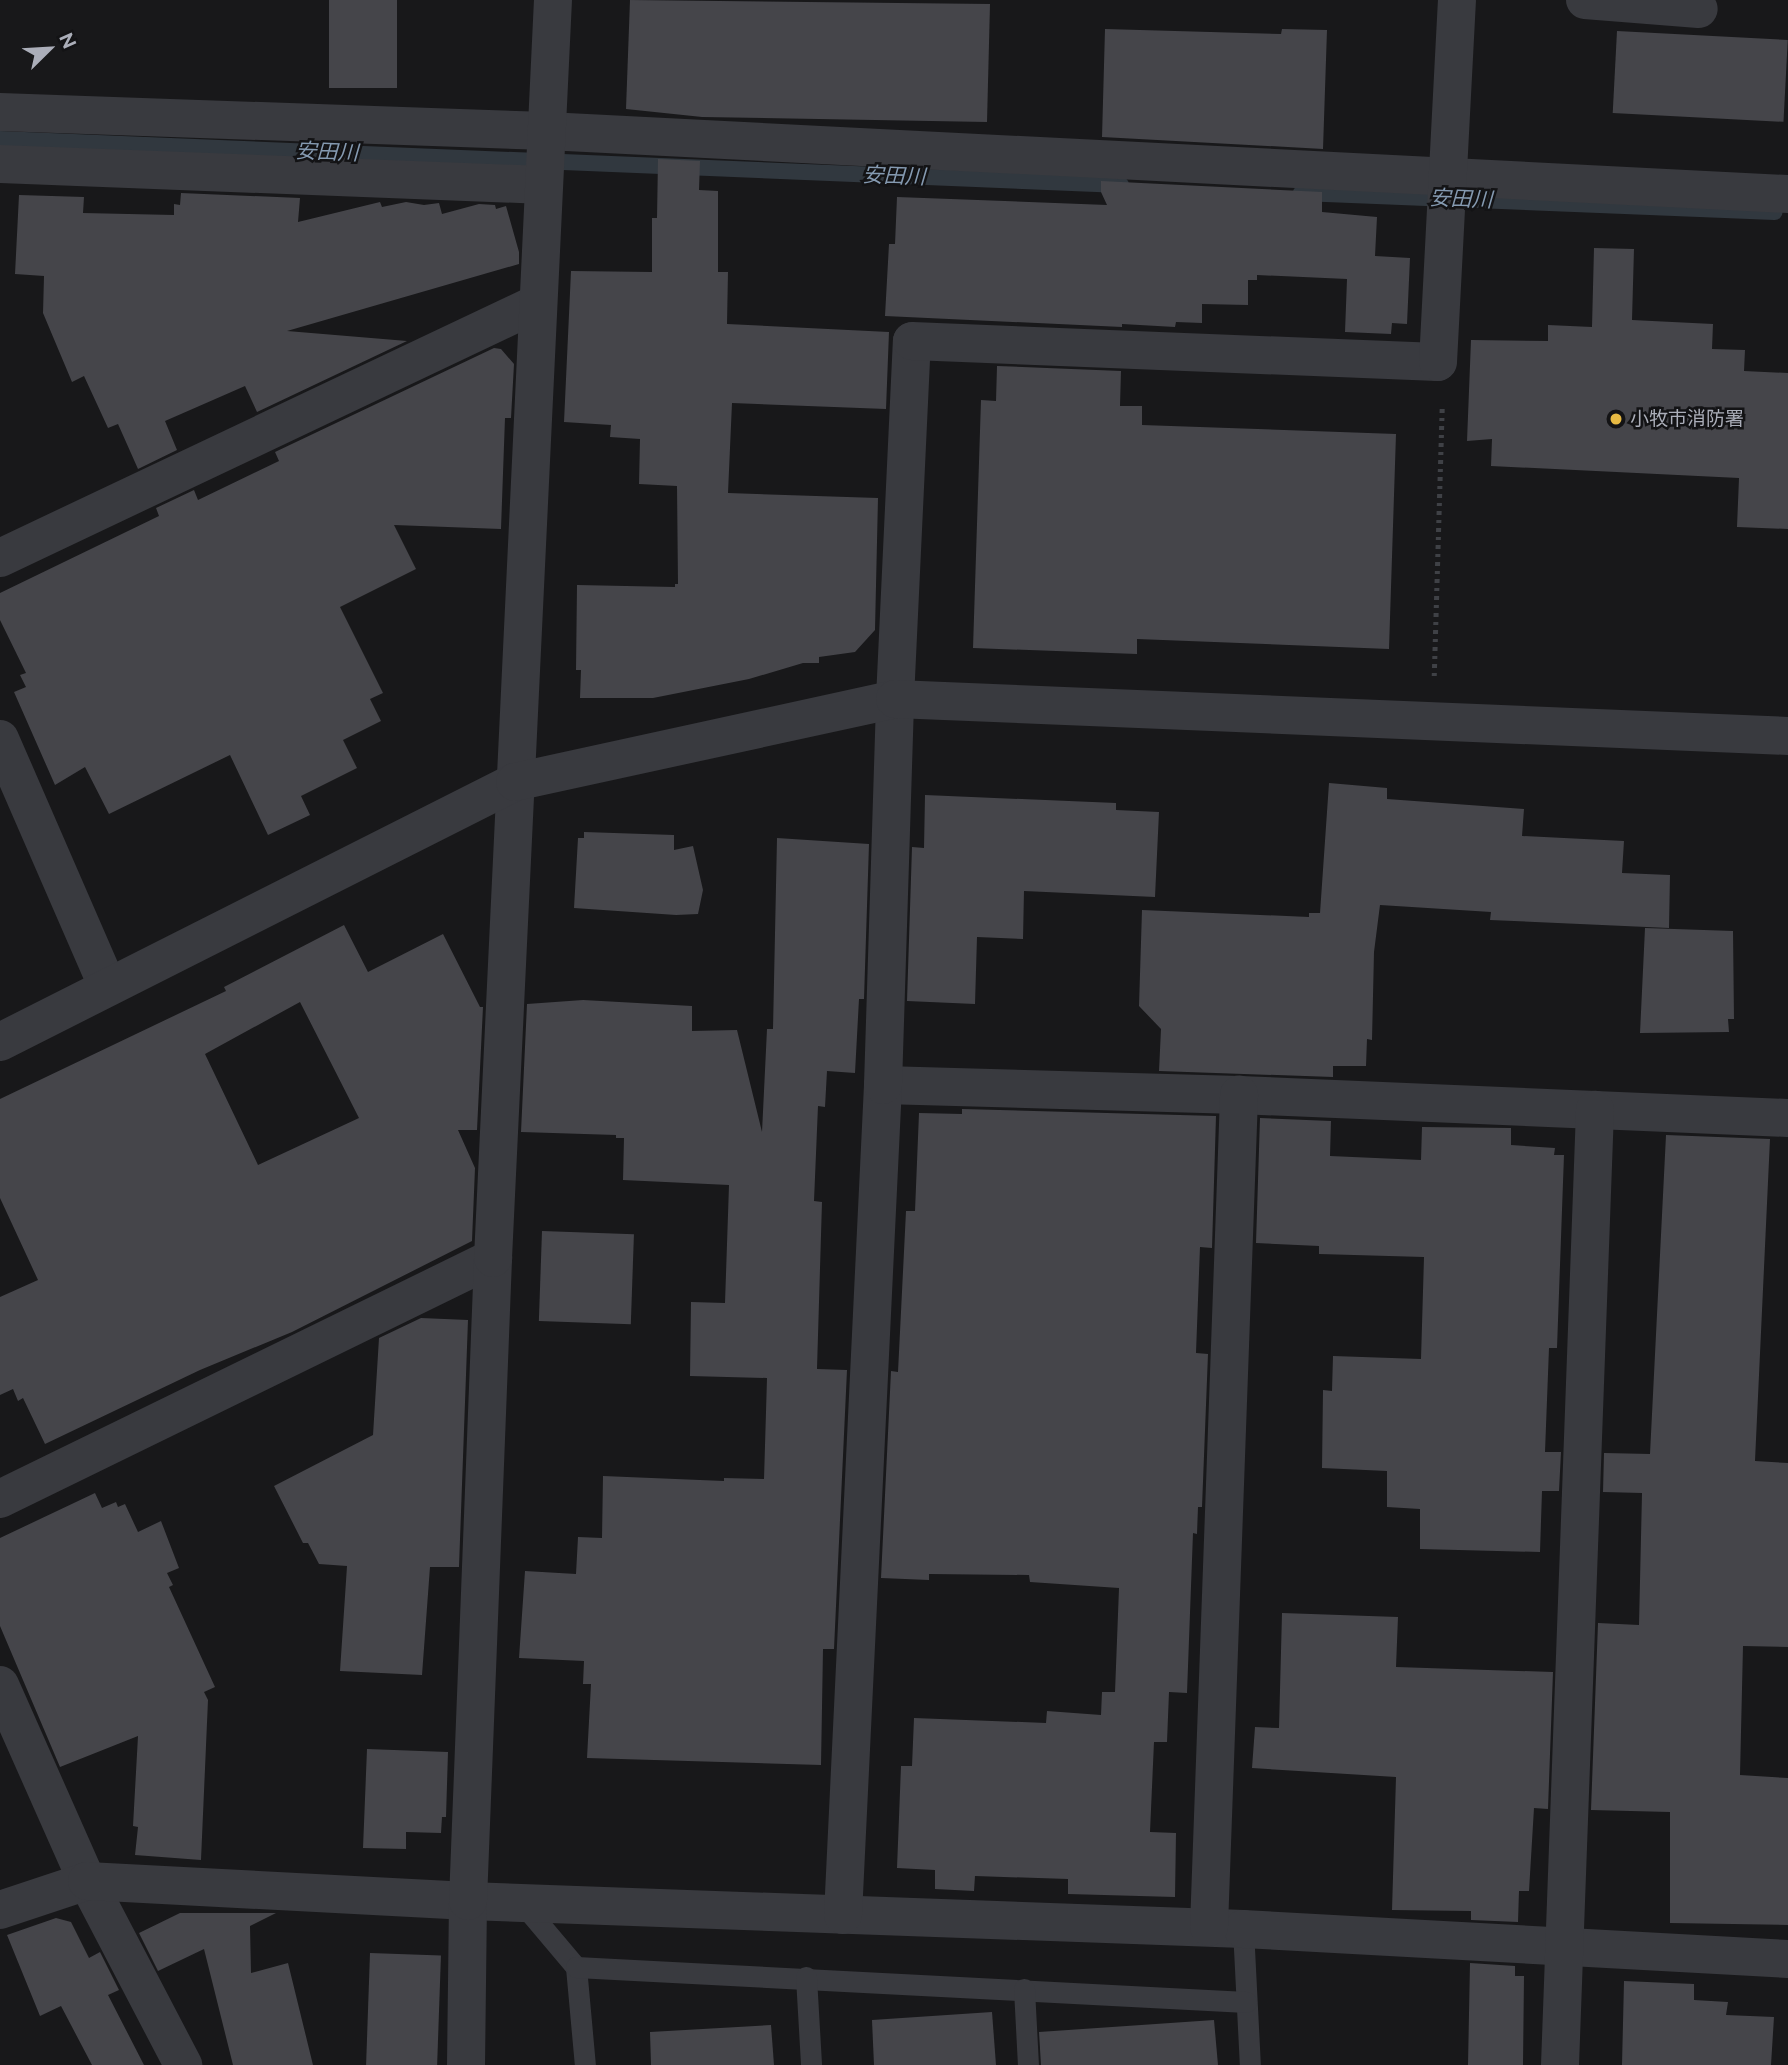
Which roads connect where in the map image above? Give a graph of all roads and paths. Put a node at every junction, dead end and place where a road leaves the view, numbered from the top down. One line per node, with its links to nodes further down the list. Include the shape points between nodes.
1 (553, 0): 9 (street)
2 (1457, 0): 16 (street)
3 (1585, 0): 4 (street)
4 (1699, 9)
5 (0, 112): 6 (street)
6 (174, 118): 7 (street); 11 (street)
7 (240, 120): 8 (street); 12 (street)
8 (309, 122): 9 (street); 13 (street)
9 (547, 131): 14 (street); 16 (street)
10 (0, 164): 11 (street)
11 (172, 171): 12 (street)
12 (239, 173): 13 (street)
13 (307, 176): 14 (street)
14 (544, 185): 17 (street)
15 (1788, 194): 16 (street)
16 (1445, 197): 18 (street)
17 (538, 303): 19 (street); 24 (street)
18 (1438, 362): 20 (street, via 912,341); 21 (path, via 1442,391)
19 (0, 558)
20 (895, 699): 21 (street); 24 (street); 27 (street)
21 (1433, 722): 22 (street)
22 (1788, 736)
23 (0, 739): 25 (street)
24 (514, 782): 25 (street); 31 (street)
25 (108, 987): 26 (street)
26 (0, 1042)
27 (883, 1085): 28 (street); 38 (street)
28 (1239, 1095): 29 (street); 39 (street)
29 (1595, 1110): 30 (street); 40 (street)
30 (1788, 1118)
31 (493, 1258): 32 (street); 35 (street)
32 (0, 1499)
33 (0, 1685): 34 (street)
34 (87, 1881): 35 (street); 37 (street); 46 (street)
35 (468, 1901): 36 (street); 47 (street)
36 (521, 1902): 38 (street); 42 (lane)
37 (0, 1910)
38 (843, 1915): 39 (street)
39 (1226, 1928): 40 (street); 45 (lane)
40 (1566, 1947): 41 (street); 52 (street)
41 (1788, 1959)
42 (576, 1967): 43 (lane); 48 (lane)
43 (806, 1977): 44 (lane); 49 (lane)
44 (1024, 1989): 45 (lane); 50 (lane)
45 (1247, 2001): 51 (lane)
46 (183, 2065)
47 (466, 2065)
48 (585, 2065)
49 (811, 2065)
50 (1028, 2065)
51 (1250, 2065)
52 (1560, 2065)

